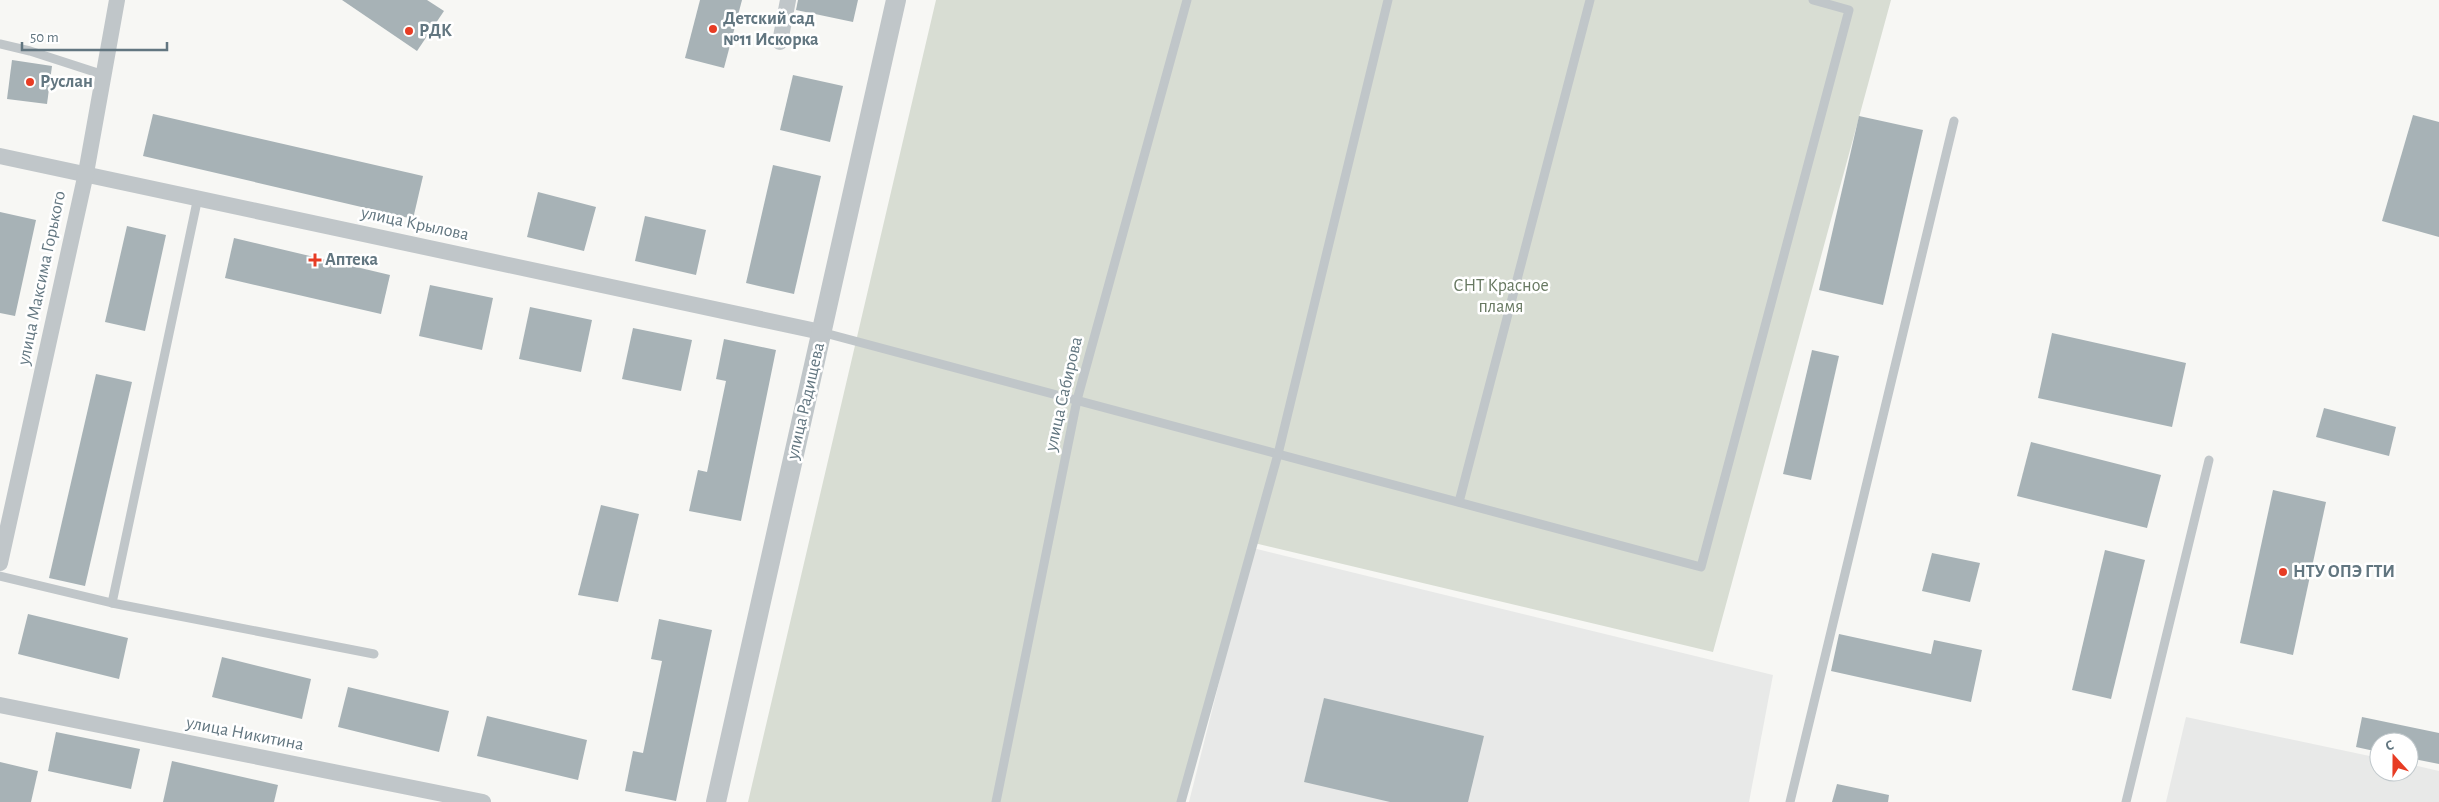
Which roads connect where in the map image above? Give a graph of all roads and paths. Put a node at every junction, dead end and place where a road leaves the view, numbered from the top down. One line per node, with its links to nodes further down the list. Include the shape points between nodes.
1 (117, 0): 10 (street, улица Максима Горького)
2 (788, 0): 8 (street)
3 (896, 0): 15 (street, улица Радищева)
4 (1187, 0): 16 (lane, улица Сабирова)
5 (1388, 0): 17 (lane)
6 (1590, 0): 19 (lane)
7 (1813, 0): 19 (lane, via 1849,10 1701,567)
8 (780, 42)
9 (0, 44): 10 (lane)
10 (104, 76): 13 (street, улица Максима Горького)
11 (1954, 121): 29 (lane)
12 (0, 156): 13 (street, улица Крылова)
13 (86, 173): 14 (street, улица Крылова); 20 (street, улица Максима Горького)
14 (198, 197): 15 (street, улица Крылова); 22 (lane)
15 (821, 332): 16 (lane); 26 (street, улица Радищева)
16 (1077, 400): 17 (lane); 27 (lane, улица Сабирова)
17 (1278, 454): 19 (lane); 28 (lane)
18 (2209, 460): 30 (lane)
19 (1459, 502)
20 (0, 563)
21 (0, 576): 22 (lane)
22 (112, 603): 23 (lane)
23 (374, 654)
24 (0, 705): 25 (street, улица Никитина)
25 (483, 802)
26 (716, 802)
27 (996, 802)
28 (1181, 802)
29 (1790, 802)
30 (2126, 802)

